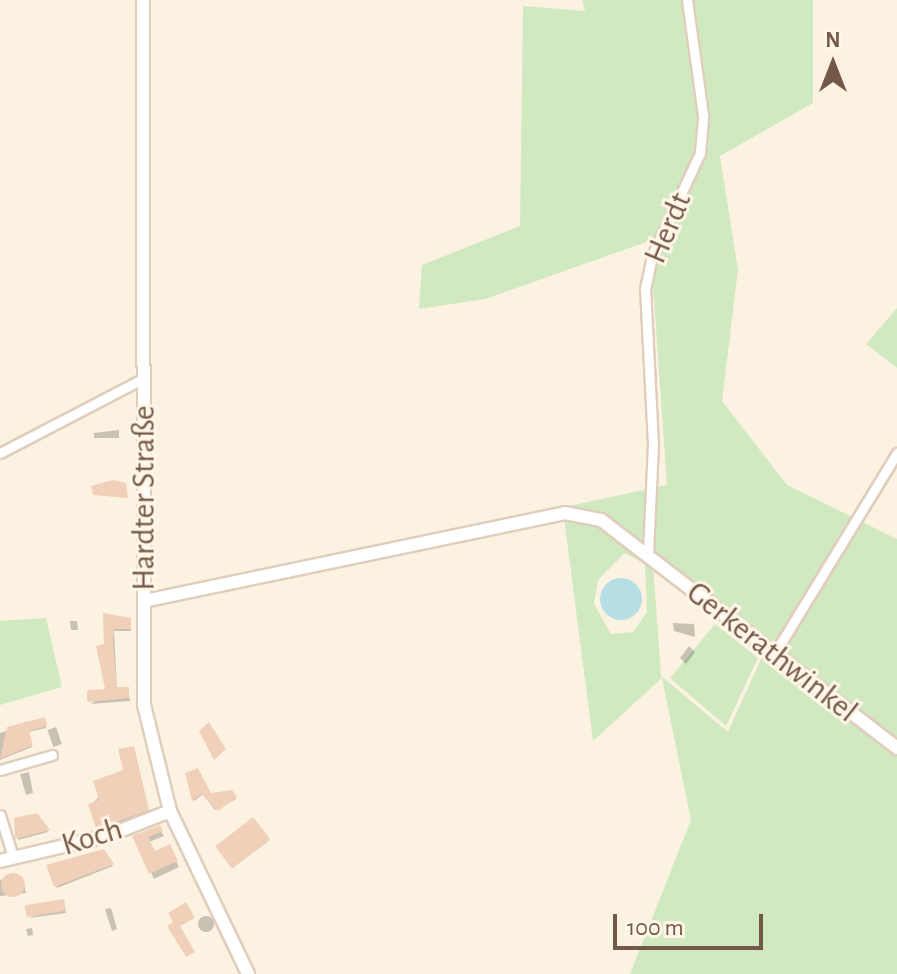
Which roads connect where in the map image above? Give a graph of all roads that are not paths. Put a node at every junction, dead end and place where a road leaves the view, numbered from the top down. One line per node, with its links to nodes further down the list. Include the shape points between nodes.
1 (143, 0): 3 (street, Hardter Straße)
2 (687, 0): 6 (street, Herdt, via 703,115 700,153 652,256 645,289 653,445)
3 (144, 378): 4 (street); 7 (street, Hardter Straße)
4 (0, 453)
5 (897, 453): 8 (street)
6 (648, 554): 7 (street, Gerkerathwinkel, via 601,520 565,513); 8 (street, Gerkerathwinkel)
7 (144, 601): 12 (street, Hardter Straße, via 144,705)
8 (773, 656): 9 (street, Gerkerathwinkel)
9 (897, 748)
10 (52, 755): 11 (street)
11 (0, 770)
12 (170, 811): 14 (street, Koch, via 107,836); 16 (street, Hardter Straße)
13 (0, 815): 14 (street)
14 (13, 857): 15 (street, Koch)
15 (0, 861)
16 (248, 974)

